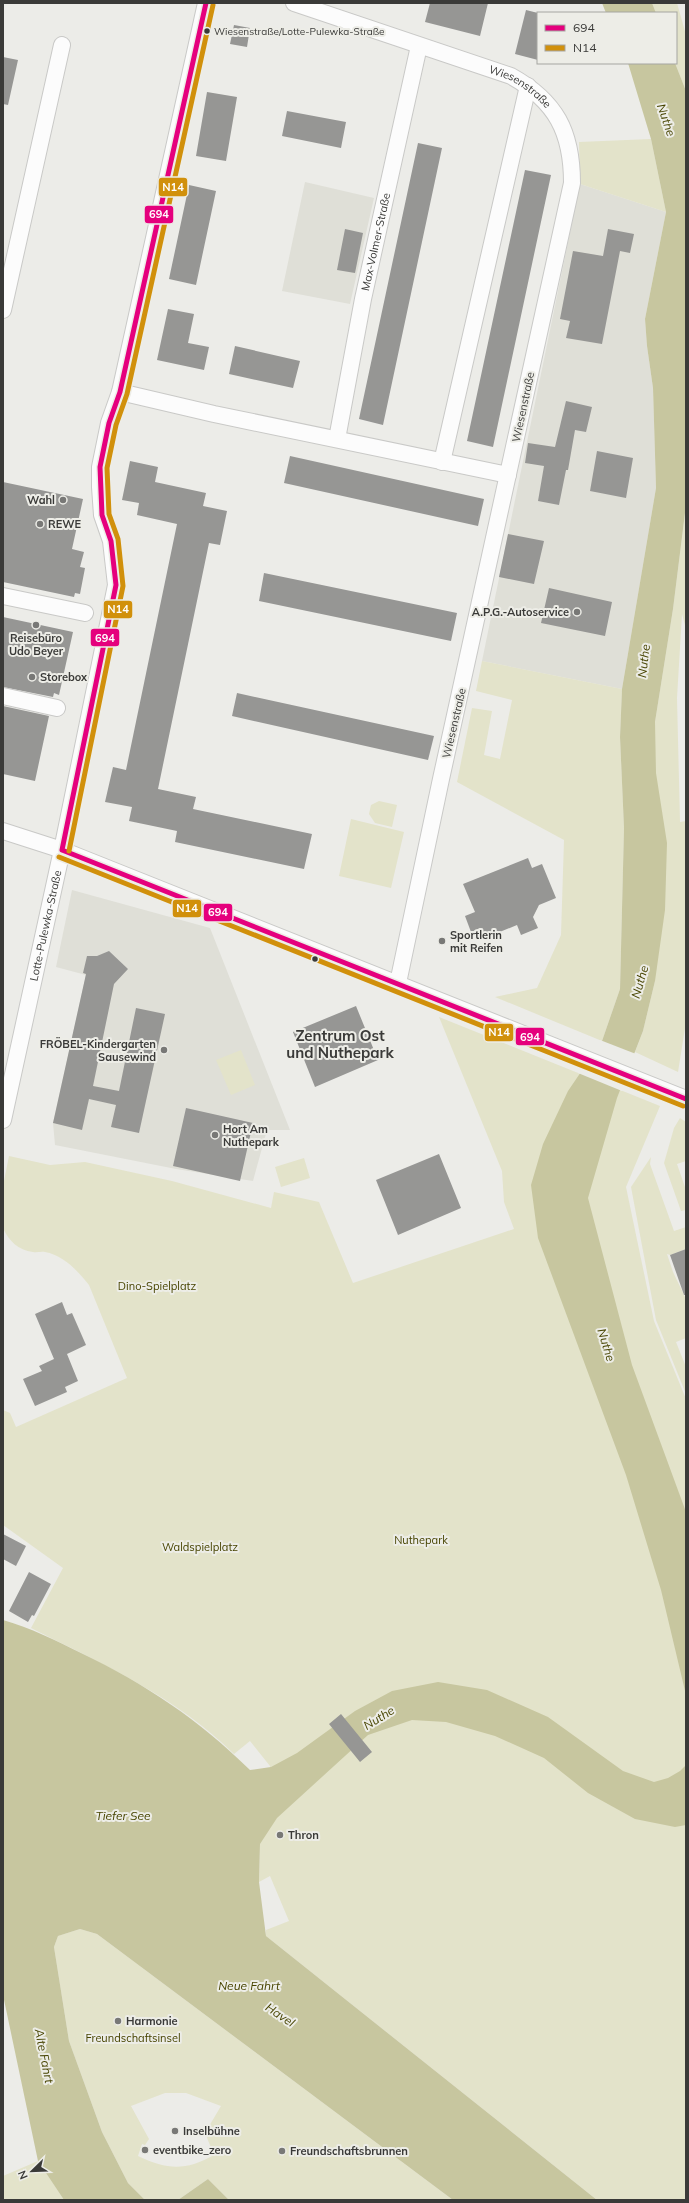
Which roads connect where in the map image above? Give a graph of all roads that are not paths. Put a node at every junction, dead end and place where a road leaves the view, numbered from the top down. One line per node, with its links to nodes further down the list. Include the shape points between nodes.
1 (206, 3): 7 (street, Lotte-Pulewka-Straße)
2 (294, 3): 4 (street, Wiesenstraße)
3 (62, 45): 6 (street)
4 (419, 46): 5 (street, Wiesenstraße, via 511,76); 8 (street, Max-Volmer-Straße, via 363,300)
5 (528, 86): 9 (street); 10 (street, Wiesenstraße, via 545,100 557,116 567,138 572,160 572,183)
6 (3, 310)
7 (120, 392): 8 (street); 16 (street, Lotte-Pulewka-Straße, via 108,423 100,467 102,515 111,541 116,585)
8 (337, 439): 9 (street)
9 (442, 462): 10 (street)
10 (508, 475): 17 (street, Wiesenstraße)
11 (3, 596): 12 (street)
12 (85, 613)
13 (3, 696): 14 (street)
14 (57, 708)
15 (3, 831): 16 (street)
16 (62, 850): 17 (street); 19 (street, Lotte-Pulewka-Straße)
17 (398, 983): 18 (street)
18 (686, 1099)
19 (3, 1120)

